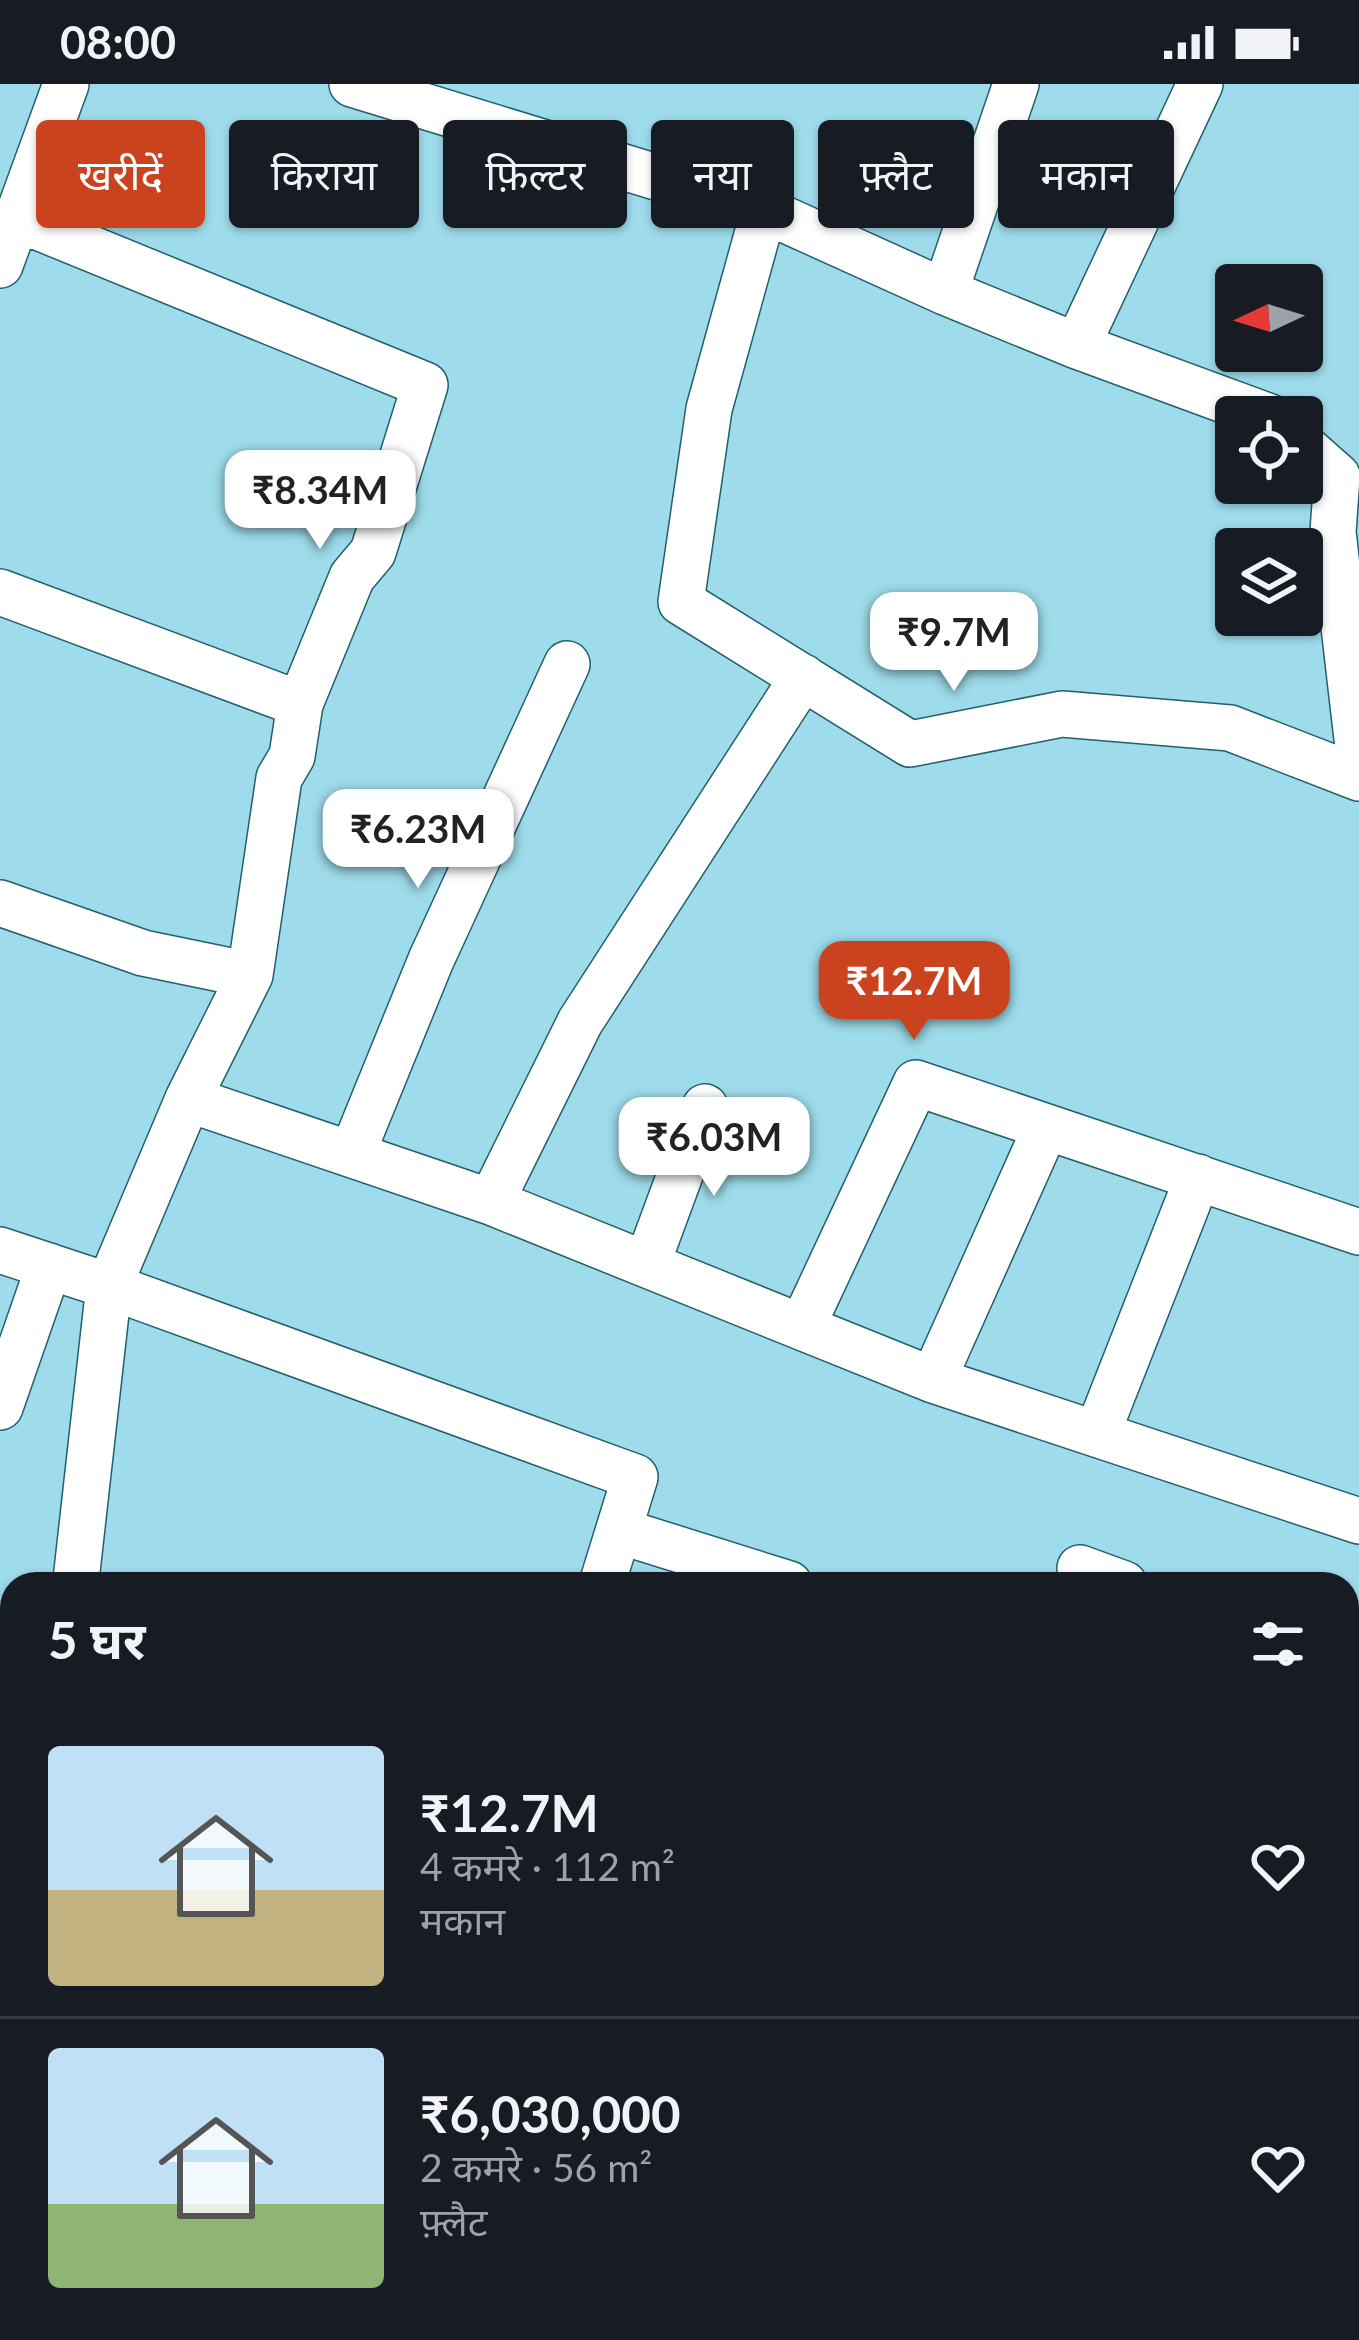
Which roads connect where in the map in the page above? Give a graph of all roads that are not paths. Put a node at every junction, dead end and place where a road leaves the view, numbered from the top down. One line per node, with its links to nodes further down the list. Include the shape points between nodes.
1 (67, 84): 6 (street)
2 (352, 84): 5 (street)
3 (1016, 84): 10 (street)
4 (1200, 84): 11 (street)
5 (651, 175)
6 (16, 218): 9 (street); 17 (street, via 425,385 374,552 352,577)
7 (794, 224): 10 (street)
8 (759, 228): 16 (street, via 709,409 681,602)
9 (0, 265)
10 (946, 292): 11 (street)
11 (1077, 346): 12 (street)
12 (1215, 397)
13 (1323, 464): 18 (street, via 1337,476 1333,532)
14 (0, 592): 17 (street)
15 (567, 664): 25 (street)
16 (803, 677): 19 (street, via 910,743 1062,714 1230,728); 27 (street, via 580,1022)
17 (300, 704): 21 (street, via 292,756 279,778)
18 (1359, 756)
19 (1359, 778)
20 (0, 903): 21 (street, via 143,953)
21 (250, 975): 22 (street)
22 (188, 1099): 25 (street); 32 (street)
23 (705, 1107): 30 (street)
24 (1046, 1127): 26 (street); 33 (street, via 916,1083); 34 (street)
25 (352, 1154): 27 (street)
26 (1198, 1177): 28 (street); 36 (street)
27 (491, 1202): 30 (street)
28 (1359, 1232)
29 (0, 1250): 31 (street)
30 (647, 1264): 33 (street)
31 (49, 1266): 32 (street); 35 (street)
32 (109, 1286): 38 (street, via 635,1477); 40 (street)
33 (802, 1327): 34 (street)
34 (933, 1380): 36 (street)
35 (0, 1407)
36 (1097, 1434): 37 (street)
37 (1359, 1521)
38 (620, 1531): 41 (street); 42 (street)
39 (1080, 1568): 43 (street)
40 (77, 1572)
41 (606, 1572)
42 (751, 1572)
43 (1091, 1572)

